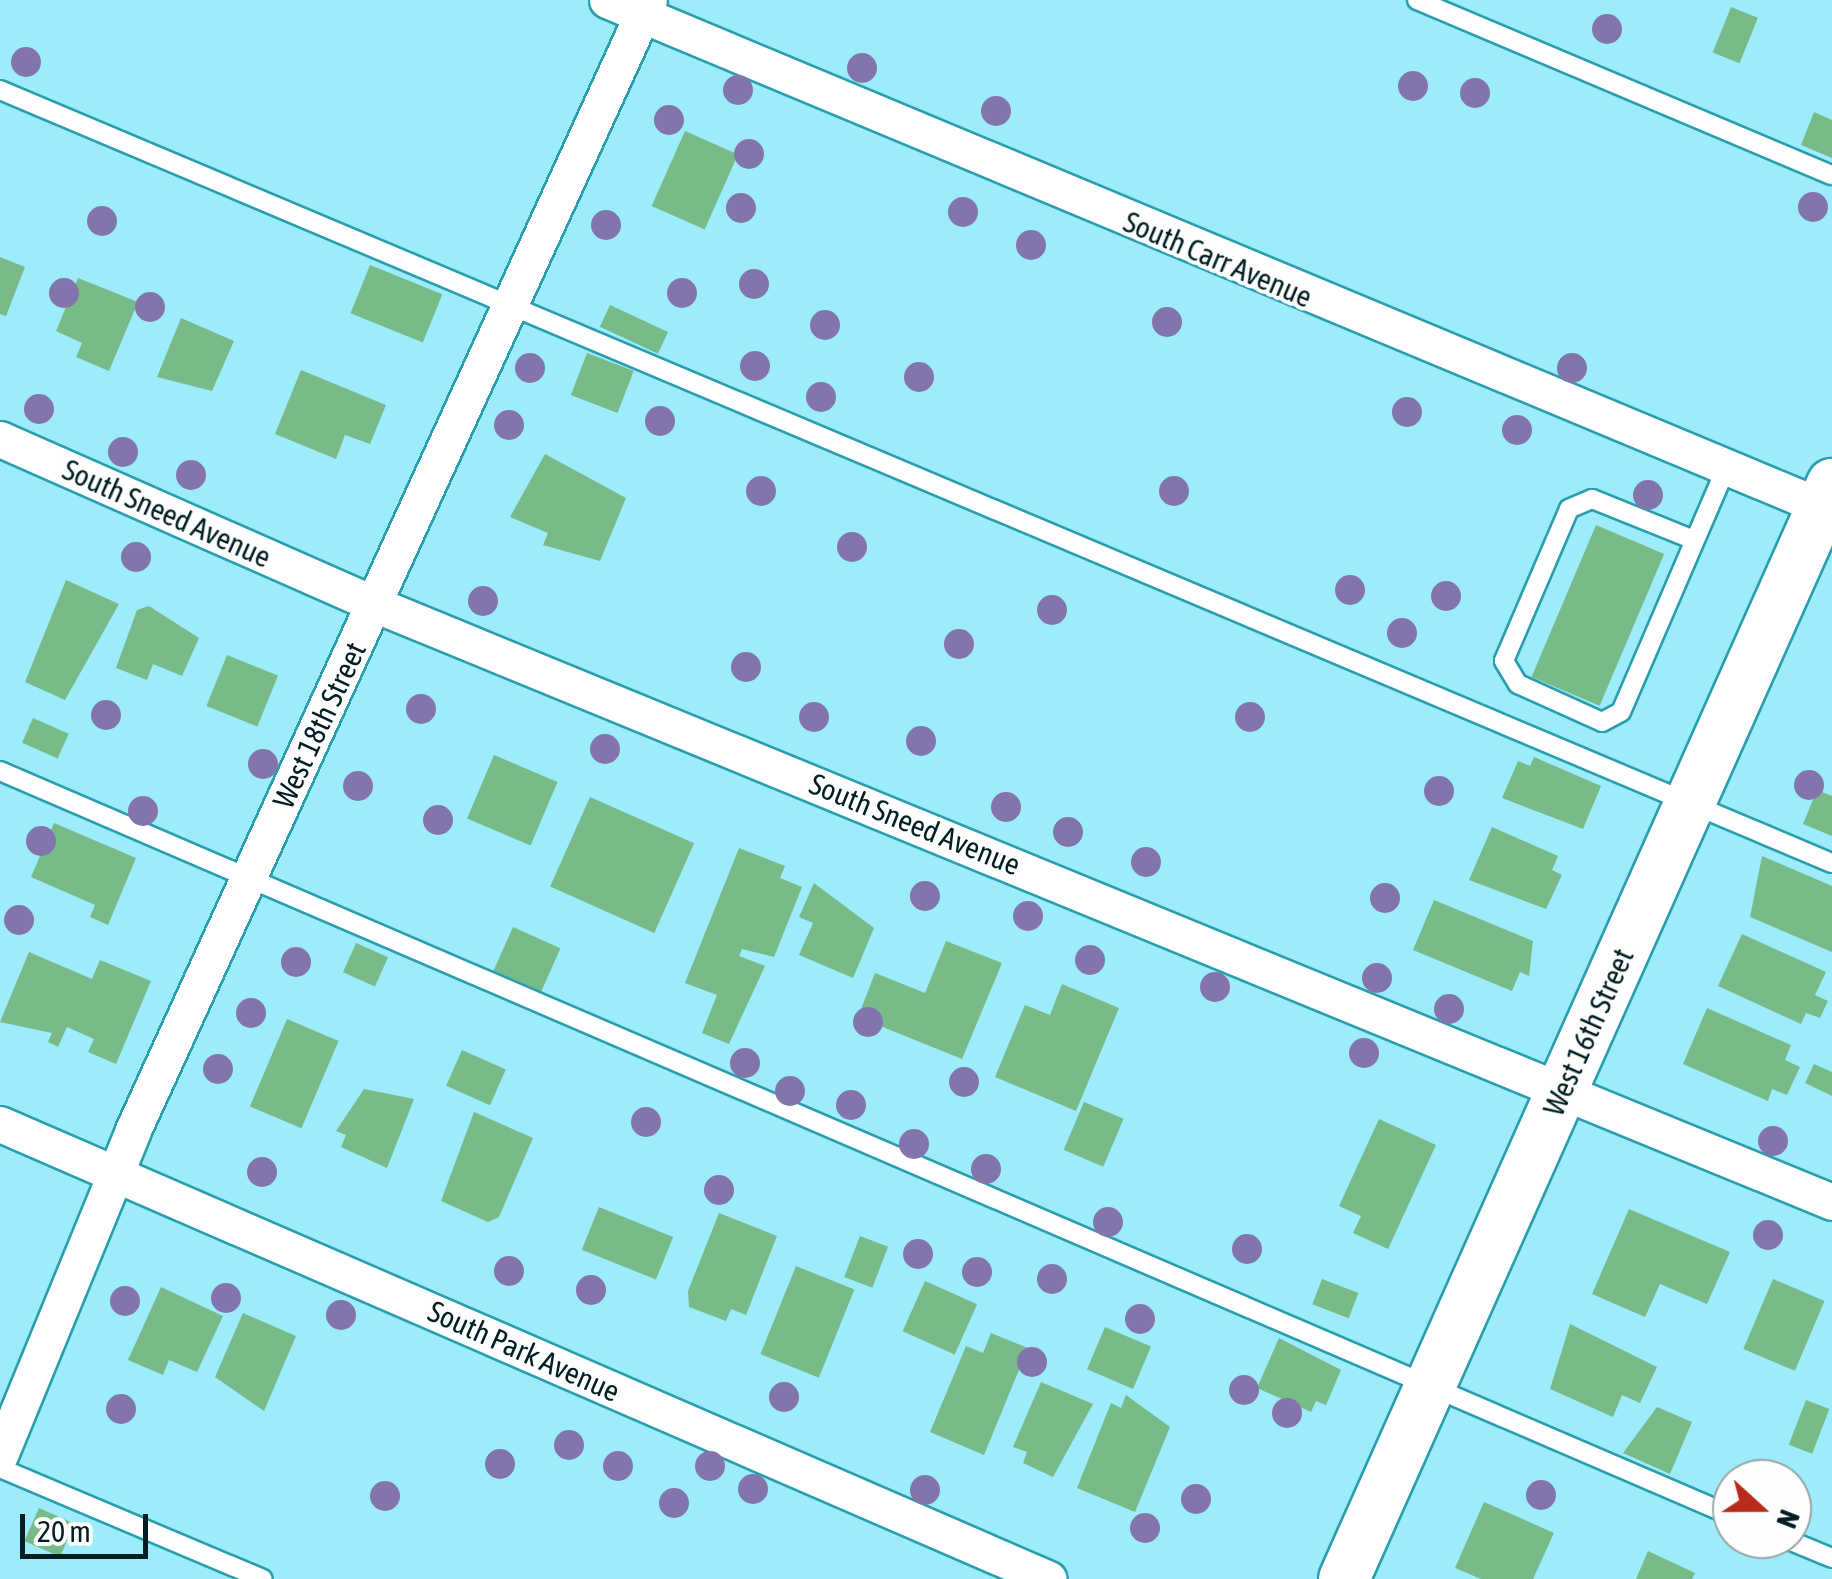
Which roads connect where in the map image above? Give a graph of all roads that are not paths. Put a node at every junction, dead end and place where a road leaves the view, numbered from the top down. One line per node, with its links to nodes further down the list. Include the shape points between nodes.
1 (607, 0): 3 (street, South Carr Avenue)
2 (1416, 0): 5 (lane)
3 (645, 8): 6 (street, West 18th Street); 8 (street, South Carr Avenue)
4 (0, 90): 6 (lane)
5 (1832, 175)
6 (507, 307): 11 (street, West 18th Street); 13 (lane)
7 (0, 440): 11 (street, South Sneed Avenue)
8 (1726, 468): 9 (street, South Carr Avenue); 10 (lane)
9 (1829, 501): 13 (main road, West 16th Street)
10 (1694, 540): 10 (lane, via 1621,712 1602,722 1518,684 1504,661 1570,509 1592,500)
11 (374, 604): 15 (street, West 18th Street); 16 (street, South Sneed Avenue)
12 (0, 771): 15 (lane)
13 (1689, 804): 14 (lane); 16 (main road, West 16th Street)
14 (1832, 863)
15 (250, 874): 18 (street, West 18th Street); 20 (lane)
16 (1562, 1088): 19 (street, South Sneed Avenue); 20 (main road, West 16th Street)
17 (0, 1124): 18 (street, South Park Avenue)
18 (115, 1172): 21 (street, West 18th Street); 25 (street, South Park Avenue)
19 (1832, 1202)
20 (1428, 1390): 23 (lane); 26 (main road, West 16th Street)
21 (0, 1455)
22 (0, 1468): 24 (lane)
23 (1712, 1508)
24 (262, 1579)
25 (1049, 1579)
26 (1344, 1579)

